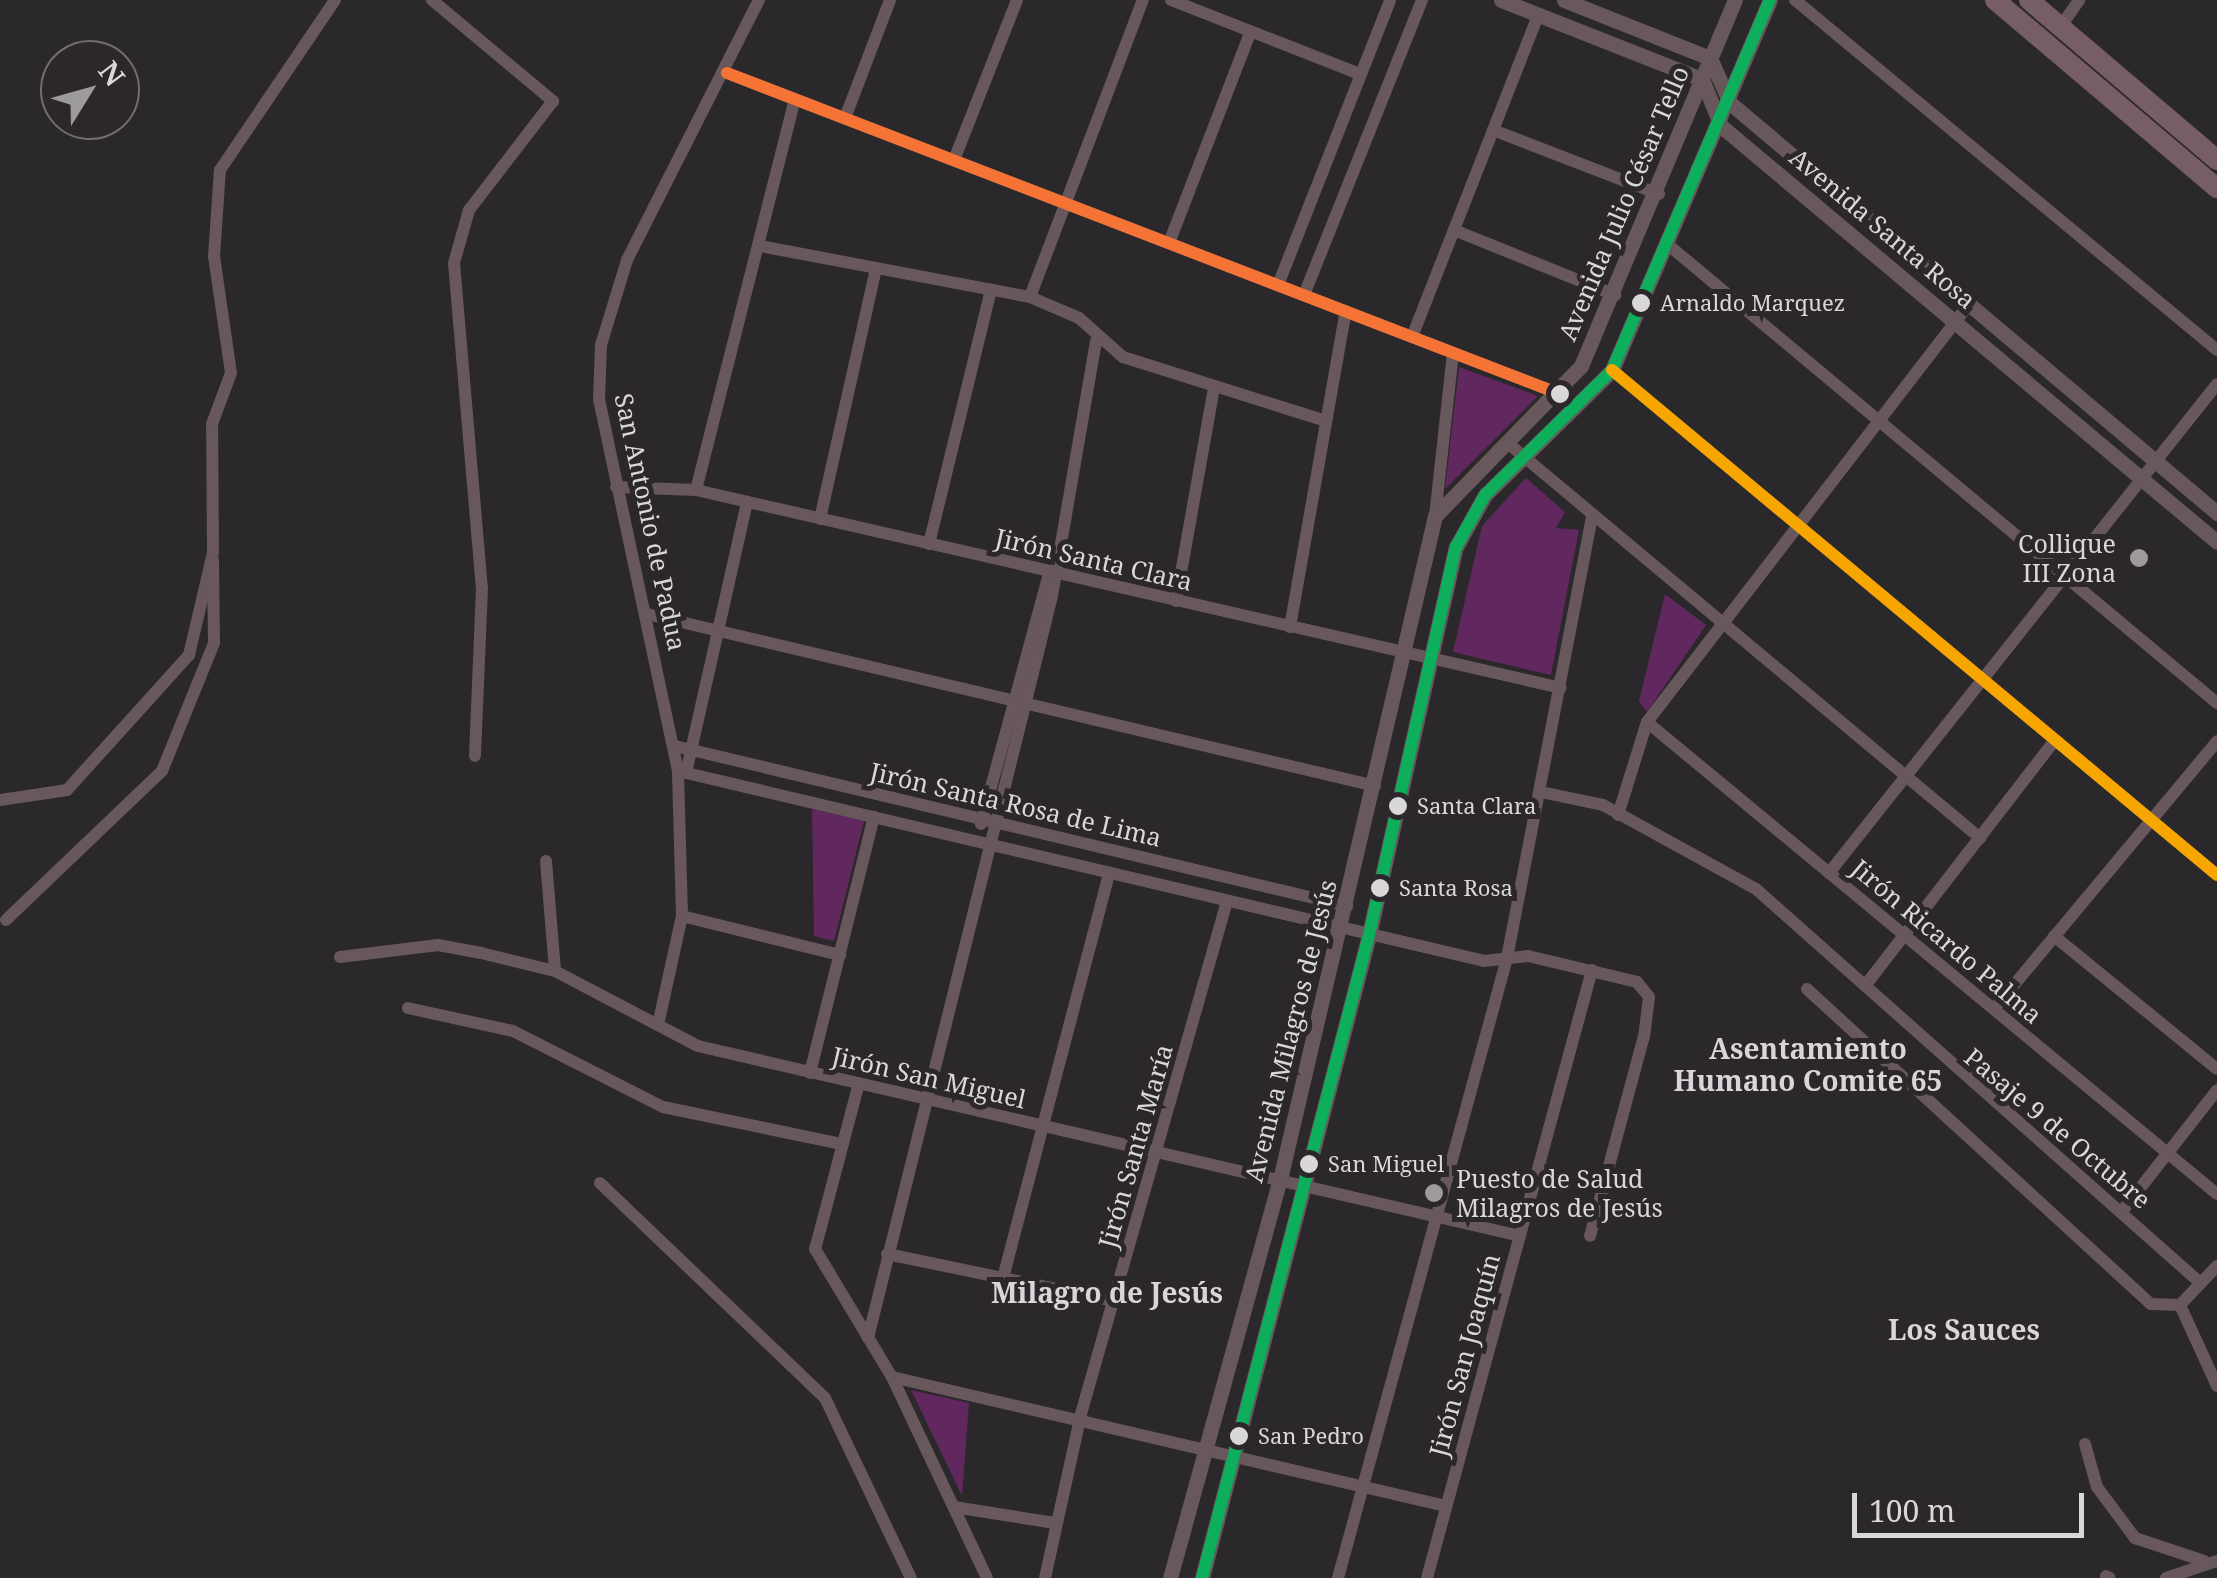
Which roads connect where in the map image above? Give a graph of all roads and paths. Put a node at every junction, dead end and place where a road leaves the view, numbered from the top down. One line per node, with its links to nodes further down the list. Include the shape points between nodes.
1 (336, 0): 73 (street, via 220,170 214,257 231,373 212,424)
2 (432, 0): 93 (street, via 553,101 469,210 454,263 482,588)
3 (759, 0): 22 (street, San Antonio de Padua)
4 (890, 0): 27 (street)
5 (1017, 0): 30 (street)
6 (1143, 0): 34 (street)
7 (1170, 0): 20 (street)
8 (1390, 0): 23 (street)
9 (1422, 0): 42 (street)
10 (1501, 0): 18 (street)
11 (1564, 0): 21 (street)
12 (1735, 0): 21 (street, Avenida Julio César Tello)
13 (1770, 0): 26 (street)
14 (1794, 0): 50 (street)
15 (1995, 0): 32 (main road)
16 (2029, 0): 19 (main road)
17 (2079, 0): 19 (street)
18 (1538, 15): 24 (street); 29 (street)
19 (2061, 26): 31 (main road)
20 (1251, 32): 23 (street); 36 (street)
21 (1710, 58): 24 (street, Avenida Julio César Tello); 26 (street, Avenida Santa Rosa)
22 (727, 73): 25 (street); 62 (street, San Antonio de Padua, via 627,260 601,345 599,400)
23 (1360, 74): 40 (street)
24 (1702, 79): 28 (street, Avenida Santa Rosa); 33 (street, Avenida Julio César Tello)
25 (795, 99): 27 (street); 38 (street)
26 (1730, 103): 28 (street); 45 (street, Avenida Santa Rosa)
27 (845, 118): 30 (street)
28 (1721, 126): 37 (street); 47 (street, Avenida Santa Rosa)
29 (1493, 130): 33 (street); 35 (street)
30 (954, 160): 34 (street)
31 (2217, 160)
32 (2217, 188)
33 (1659, 194): 43 (street, Avenida Julio César Tello)
34 (1066, 203): 36 (street); 44 (street)
35 (1454, 230): 43 (street); 48 (street)
36 (1169, 243): 40 (street)
37 (1666, 243): 52 (street); 56 (street)
38 (760, 246): 39 (street); 63 (street)
39 (876, 268): 41 (street); 69 (street)
40 (1278, 285): 42 (street)
41 (991, 290): 44 (street); 72 (street)
42 (1304, 295): 46 (street)
43 (1615, 295): 55 (street, Avenida Julio César Tello)
44 (1030, 297): 49 (street, via 1080,318)
45 (1969, 304): 47 (street); 60 (street, Avenida Santa Rosa)
46 (1346, 311): 48 (street); 57 (street)
47 (1956, 322): 56 (street); 61 (street, Avenida Santa Rosa)
48 (1412, 337): 51 (street)
49 (1096, 341): 54 (street); 74 (street)
50 (2217, 350)
51 (1453, 353): 55 (street); 67 (street)
52 (1612, 370): 59 (street); 70 (street)
53 (2217, 384): 60 (street)
54 (1214, 388): 57 (street); 76 (street)
55 (1560, 394): 58 (street, Avenida Julio César Tello)
56 (1878, 420): 70 (street); 75 (street)
57 (1326, 421): 79 (street)
58 (1510, 444): 59 (street); 64 (street, Avenida Julio César Tello)
59 (1528, 461): 68 (street); 82 (street, via 1467,522)
60 (2156, 461): 61 (street); 66 (street, Avenida Santa Rosa)
61 (2142, 479): 71 (street, Avenida Santa Rosa); 75 (street)
62 (616, 487): 63 (street, Jirón Santa Clara); 77 (street, San Antonio de Padua)
63 (696, 490): 65 (street, Jirón Santa Clara)
64 (1452, 497): 67 (street, Avenida Milagros de Jesús)
65 (748, 502): 69 (street, Jirón Santa Clara); 80 (street)
66 (2217, 513)
67 (1435, 516): 81 (street, Avenida Milagros de Jesús)
68 (1592, 518): 78 (street); 84 (street)
69 (820, 519): 72 (street, Jirón Santa Clara)
70 (1795, 523): 78 (street); 83 (street)
71 (2217, 542)
72 (929, 544): 74 (street, Jirón Santa Clara)
73 (213, 553): 98 (street, via 189,655 149,706 68,790); 115 (street, via 214,643 150,792)
74 (1050, 572): 76 (street, Jirón Santa Clara); 85 (street); 87 (street)
75 (2065, 576): 83 (street); 86 (street)
76 (1176, 601): 79 (street, Jirón Santa Clara)
77 (647, 614): 80 (street); 91 (street, San Antonio de Padua)
78 (1719, 620): 88 (street); 95 (street)
79 (1290, 627): 81 (street, Jirón Santa Clara)
80 (718, 631): 85 (street); 92 (street)
81 (1405, 654): 82 (street, Jirón Santa Clara); 96 (street, Avenida Milagros de Jesús)
82 (1431, 659): 84 (street, Jirón Santa Clara); 117 (street)
83 (1982, 680): 89 (street); 95 (street)
84 (1561, 688): 97 (street)
85 (1011, 700): 87 (street); 101 (street)
86 (2217, 702)
87 (1026, 704): 96 (street); 103 (street)
88 (1648, 722): 99 (street); 109 (street, Jirón Ricardo Palma)
89 (2055, 740): 102 (street); 104 (street)
90 (2217, 741): 102 (street)
91 (675, 746): 92 (street, Jirón Santa Rosa de Lima); 94 (street, San Antonio de Padua)
92 (692, 750): 94 (street); 101 (street, Jirón Santa Rosa de Lima)
93 (475, 756)
94 (682, 772): 100 (street, Jirón Santa Rosa de Lima); 114 (street, San Antonio de Padua)
95 (1906, 776): 104 (street); 109 (street)
96 (1375, 786): 113 (street, Avenida Milagros de Jesús)
97 (1540, 792): 99 (street, Pasaje 9 de Octubre); 122 (street)
98 (0, 800)
99 (1618, 815): 125 (street, Pasaje 9 de Octubre, via 1756,889)
100 (874, 818): 105 (street, Jirón Santa Rosa de Lima); 120 (street)
101 (982, 819): 103 (street, Jirón Santa Rosa de Lima); 105 (street)
102 (2151, 820): 111 (street); 119 (street)
103 (998, 824): 106 (street); 113 (street, Jirón Santa Rosa de Lima)
104 (1980, 838): 118 (street)
105 (979, 840): 106 (street, Jirón Santa Rosa de Lima); 107 (street)
106 (994, 844): 107 (street); 110 (street, Jirón Santa Rosa de Lima)
107 (984, 860): 134 (street)
108 (546, 862): 124 (street)
109 (1829, 872): 118 (street, Jirón Ricardo Palma)
110 (1108, 873): 112 (street, Jirón Santa Rosa de Lima); 135 (street)
111 (2217, 876)
112 (1227, 901): 116 (street, Jirón Santa Rosa de Lima); 137 (street, Jirón Santa María)
113 (1347, 906): 116 (street, Avenida Milagros de Jesús)
114 (682, 916): 120 (street); 129 (street, San Antonio de Padua)
115 (6, 920)
116 (1342, 928): 117 (street, Jirón Santa Rosa de Lima); 139 (street, Avenida Milagros de Jesús)
117 (1369, 935): 122 (street, Jirón Santa Rosa de Lima); 140 (street)
118 (1904, 935): 125 (street); 128 (street, Jirón Ricardo Palma)
119 (2054, 936): 128 (street); 130 (street)
120 (840, 955): 131 (street)
121 (340, 958): 124 (street, Jirón San Miguel, via 438,945)
122 (1507, 958): 123 (street, Jirón Santa Rosa de Lima); 144 (street)
123 (1592, 970): 145 (street, Jirón San Joaquín); 146 (street, Jirón Santa Rosa de Lima, via 1637,982 1649,997 1630,1105)
124 (554, 972): 129 (street, Jirón San Miguel)
125 (1868, 982): 143 (street, Pasaje 9 de Octubre, via 1967,1085)
126 (1807, 989): 152 (street, via 2150,1304)
127 (408, 1008): 136 (street, via 513,1031 663,1107)
128 (1994, 1009): 138 (street, Jirón Ricardo Palma)
129 (658, 1025): 131 (street, Jirón San Miguel, via 698,1046)
130 (2217, 1069)
131 (810, 1073): 132 (street, Jirón San Miguel)
132 (858, 1083): 134 (street, Jirón San Miguel); 136 (street)
133 (2217, 1090): 138 (street)
134 (928, 1097): 135 (street, Jirón San Miguel); 147 (street)
135 (1042, 1126): 137 (street, Jirón San Miguel); 149 (street)
136 (842, 1144): 153 (street, via 815,1249)
137 (1160, 1152): 139 (street, Jirón San Miguel); 151 (street, Jirón Santa María)
138 (2167, 1153): 142 (street, Jirón Ricardo Palma); 143 (street)
139 (1282, 1174): 140 (street, Jirón San Miguel); 158 (street, Avenida Milagros de Jesús)
140 (1308, 1181): 144 (street, Jirón San Miguel); 159 (street)
141 (600, 1182): 165 (street, via 825,1398)
142 (2217, 1194)
143 (2123, 1210): 150 (street, Pasaje 9 de Octubre)
144 (1442, 1216): 145 (street, Jirón San Miguel); 160 (street)
145 (1520, 1236): 161 (street, Jirón San Joaquín)
146 (1590, 1236)
147 (887, 1254): 149 (street); 153 (street)
148 (2217, 1266): 150 (street)
149 (1002, 1278): 151 (street)
150 (2197, 1280): 152 (street)
151 (1113, 1301): 156 (street, Jirón Santa María)
152 (2180, 1305): 155 (street)
153 (868, 1338): 154 (street)
154 (892, 1377): 156 (street); 162 (street)
155 (2217, 1386)
156 (1081, 1414): 158 (street); 163 (street, Jirón Santa María)
157 (2085, 1444): 164 (street, via 2097,1488 2135,1538)
158 (1206, 1446): 159 (street); 168 (street, Avenida Milagros de Jesús)
159 (1236, 1453): 160 (street); 169 (street)
160 (1363, 1487): 161 (street); 170 (street)
161 (1446, 1506): 171 (street, Jirón San Joaquín)
162 (954, 1507): 163 (street); 166 (street)
163 (1055, 1524): 167 (street, Jirón Santa María)
164 (2210, 1561): 172 (street)
165 (911, 1578)
166 (988, 1578)
167 (1045, 1578)
168 (1170, 1578)
169 (1202, 1578)
170 (1338, 1578)
171 (1427, 1578)
172 (2166, 1578)

